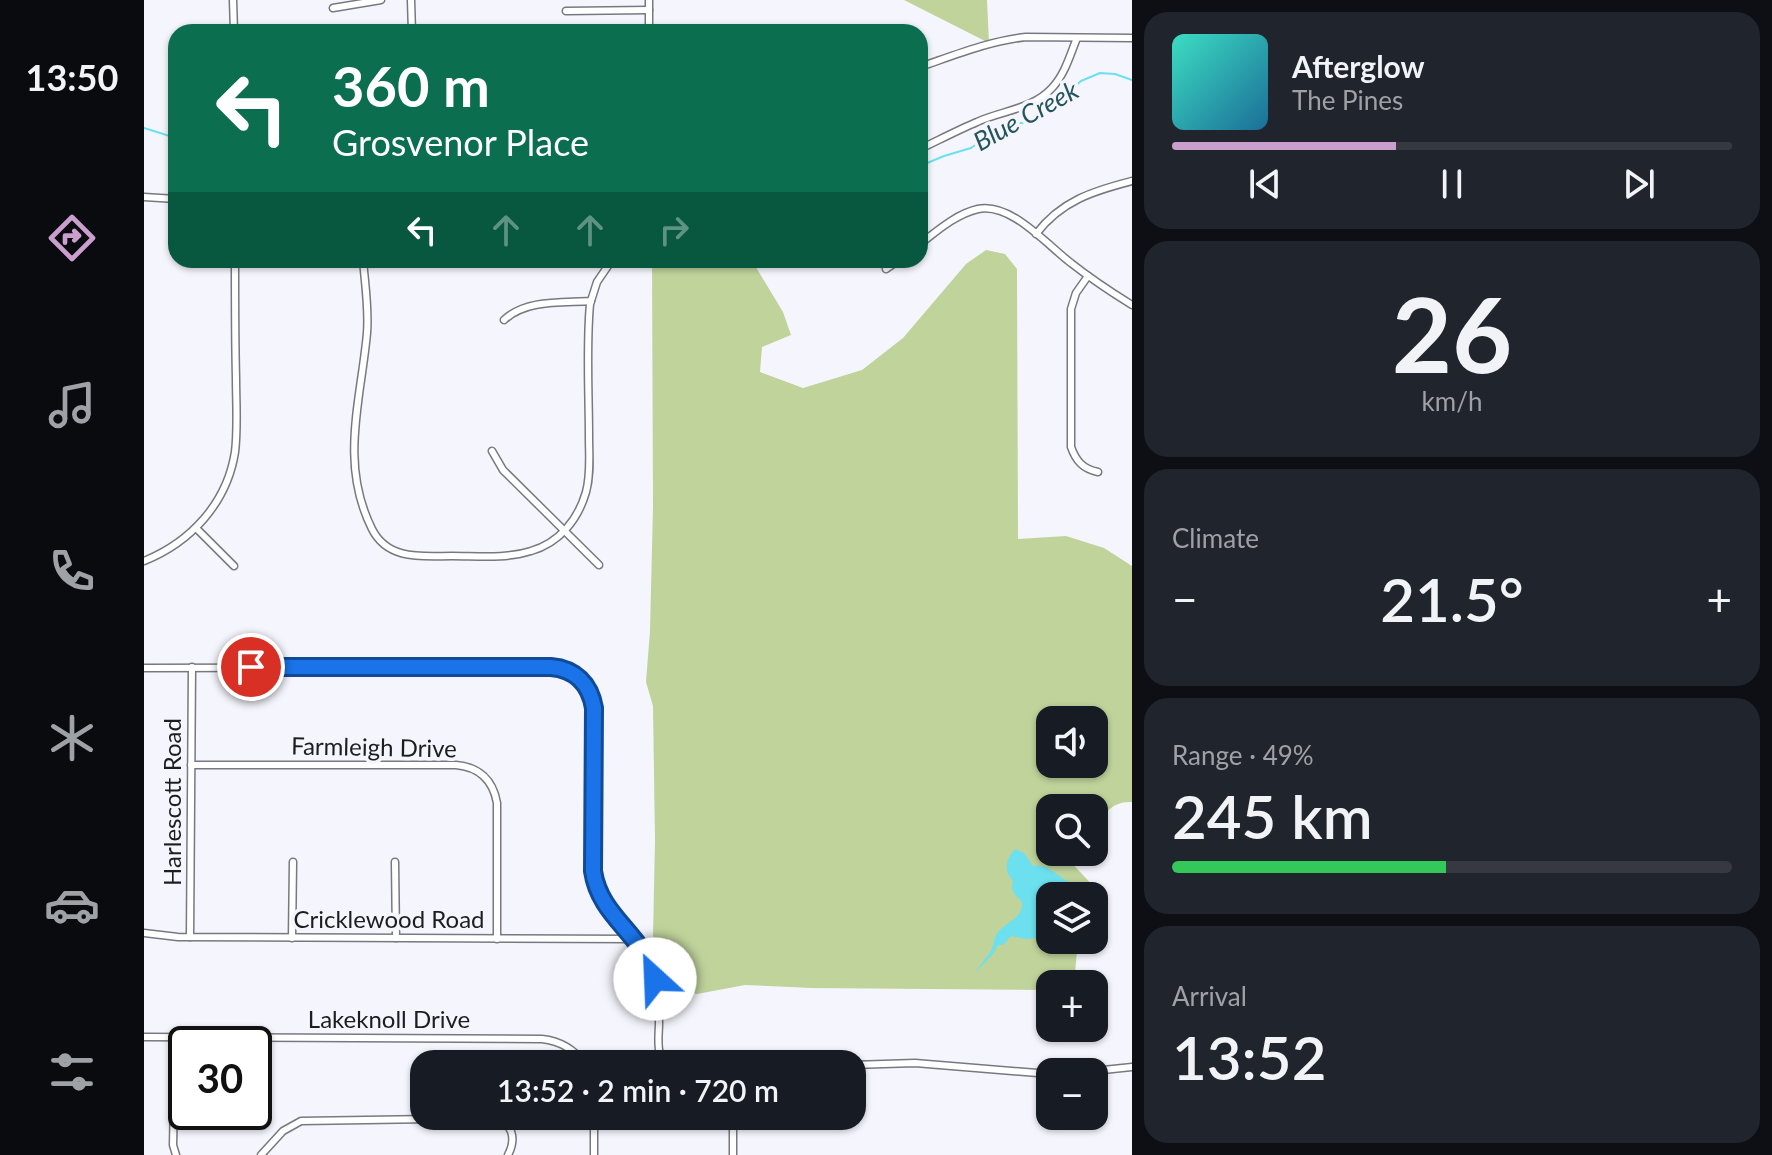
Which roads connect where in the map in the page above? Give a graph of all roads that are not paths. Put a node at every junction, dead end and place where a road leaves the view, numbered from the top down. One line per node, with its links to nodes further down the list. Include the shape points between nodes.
1 (233, 0): 8 (street)
2 (381, 0): 5 (street)
3 (411, 0): 9 (street)
4 (649, 0): 6 (street)
5 (333, 8)
6 (649, 10): 7 (street); 10 (street)
7 (566, 11)
8 (234, 24)
9 (412, 24)
10 (649, 24)
11 (1077, 38): 12 (street); 13 (street, via 1002,40); 14 (street, via 1063,73 1045,94)
12 (1132, 38)
13 (928, 64)
14 (928, 145)
15 (1132, 181): 18 (street, via 1070,203)
16 (144, 197): 17 (street)
17 (168, 198)
18 (1036, 234): 19 (street, via 1013,217 983,208 956,218); 23 (street)
19 (928, 238)
20 (235, 268): 29 (street, via 235,450 223,490)
21 (363, 268): 30 (street, via 367,334 354,452 364,509 375,535 411,556 461,556 526,553)
22 (607, 268): 24 (street)
23 (1088, 276): 25 (street); 28 (street, via 1071,309 1071,442 1075,458)
24 (591, 301): 26 (street, via 526,307); 30 (street, via 588,481 581,506)
25 (1132, 305)
26 (504, 320)
27 (492, 451): 30 (street, via 503,470)
28 (1098, 472)
29 (196, 528): 31 (street); 33 (street)
30 (564, 531): 32 (street)
31 (144, 561)
32 (599, 565)
33 (234, 566)
34 (192, 667): 35 (street); 36 (street, Harlescott Road); 44 (street, via 567,670 581,680 594,708 595,883 610,911)
35 (144, 668)
36 (191, 765): 40 (street, Harlescott Road); 43 (street, Farmleigh Drive, via 475,769 491,784 497,803)
37 (293, 862): 41 (street)
38 (395, 862): 42 (street)
39 (144, 933): 40 (street, Cricklewood Road)
40 (190, 937): 41 (street, Cricklewood Road)
41 (292, 938): 42 (street, Cricklewood Road)
42 (396, 938): 43 (street, Cricklewood Road)
43 (497, 939): 44 (street, Cricklewood Road)
44 (635, 939): 47 (street, via 651,963 657,985)
45 (144, 1037): 46 (street, Lakeknoll Drive, via 542,1039)
46 (571, 1050)
47 (659, 1050)
48 (866, 1065): 51 (street)
49 (1132, 1067): 50 (street)
50 (1108, 1070)
51 (1036, 1073)
52 (410, 1119): 58 (street, via 304,1120 285,1129)
53 (173, 1130): 57 (street)
54 (511, 1130): 59 (street)
55 (594, 1130): 60 (street)
56 (733, 1130): 61 (street)
57 (176, 1155)
58 (261, 1155)
59 (508, 1155)
60 (594, 1155)
61 (733, 1155)

